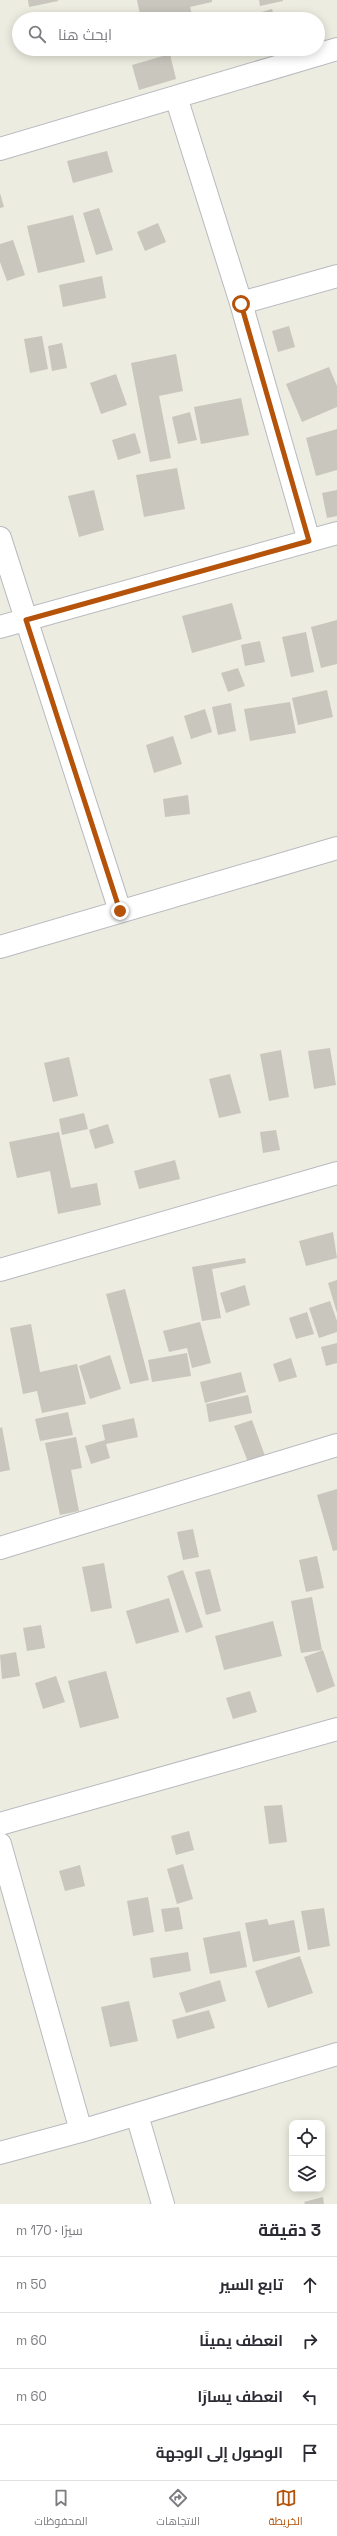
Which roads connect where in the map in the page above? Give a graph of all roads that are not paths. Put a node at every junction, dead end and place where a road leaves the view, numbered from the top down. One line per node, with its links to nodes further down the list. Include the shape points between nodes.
1 (337, 49): 2 (street)
2 (325, 53)
3 (314, 56): 4 (street)
4 (176, 97): 5 (street); 7 (street)
5 (0, 149)
6 (337, 276): 7 (street)
7 (241, 304): 10 (street)
8 (337, 533): 10 (street)
9 (0, 538): 11 (street)
10 (309, 541): 11 (street)
11 (26, 620): 12 (street); 14 (street)
12 (0, 627)
13 (337, 848): 14 (street)
14 (120, 911): 15 (street)
15 (0, 947)
16 (337, 1173): 17 (street)
17 (0, 1270)
18 (337, 1445): 19 (street)
19 (0, 1548)
20 (337, 1729): 21 (street)
21 (0, 1824)
22 (0, 1844): 25 (street)
23 (337, 2054): 24 (street)
24 (137, 2114): 25 (street); 27 (street)
25 (81, 2131): 26 (street)
26 (0, 2153)
27 (163, 2204)

